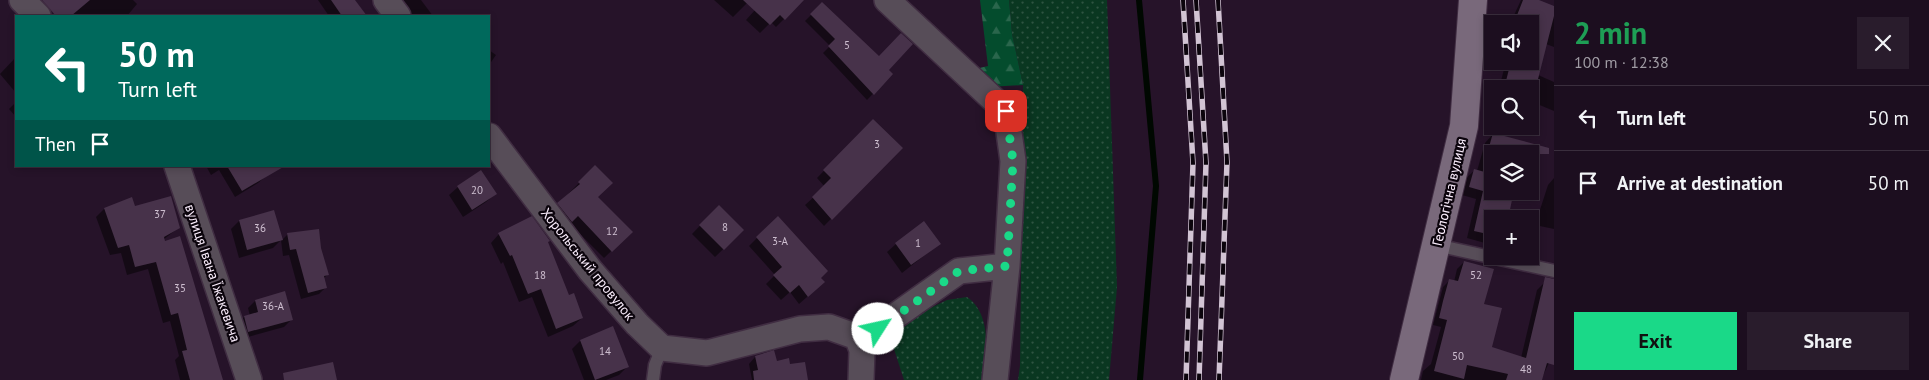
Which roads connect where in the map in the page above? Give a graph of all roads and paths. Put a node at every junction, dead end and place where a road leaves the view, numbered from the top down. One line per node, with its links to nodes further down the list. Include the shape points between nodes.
1 (22, 0): 5 (street)
2 (386, 0): 6 (street)
3 (887, 0): 10 (street, via 1006,111 1013,161)
4 (1473, 0): 9 (street, Геологічна вулиця, via 1464,126)
5 (37, 15)
6 (397, 15)
7 (490, 137): 13 (street, Хорольський провулок, via 590,270 636,324)
8 (177, 167): 14 (street, вулиця Івана Їжакевича)
9 (1436, 245): 11 (lane); 18 (street, Геологічна вулиця)
10 (1007, 266): 12 (street, via 959,271 878,329); 17 (street)
11 (1554, 271)
12 (857, 337): 13 (street, via 830,327 800,329 707,352); 16 (street, via 862,350)
13 (662, 348): 15 (lane, via 654,365)
14 (249, 380)
15 (653, 380)
16 (861, 380)
17 (996, 380)
18 (1404, 380)

